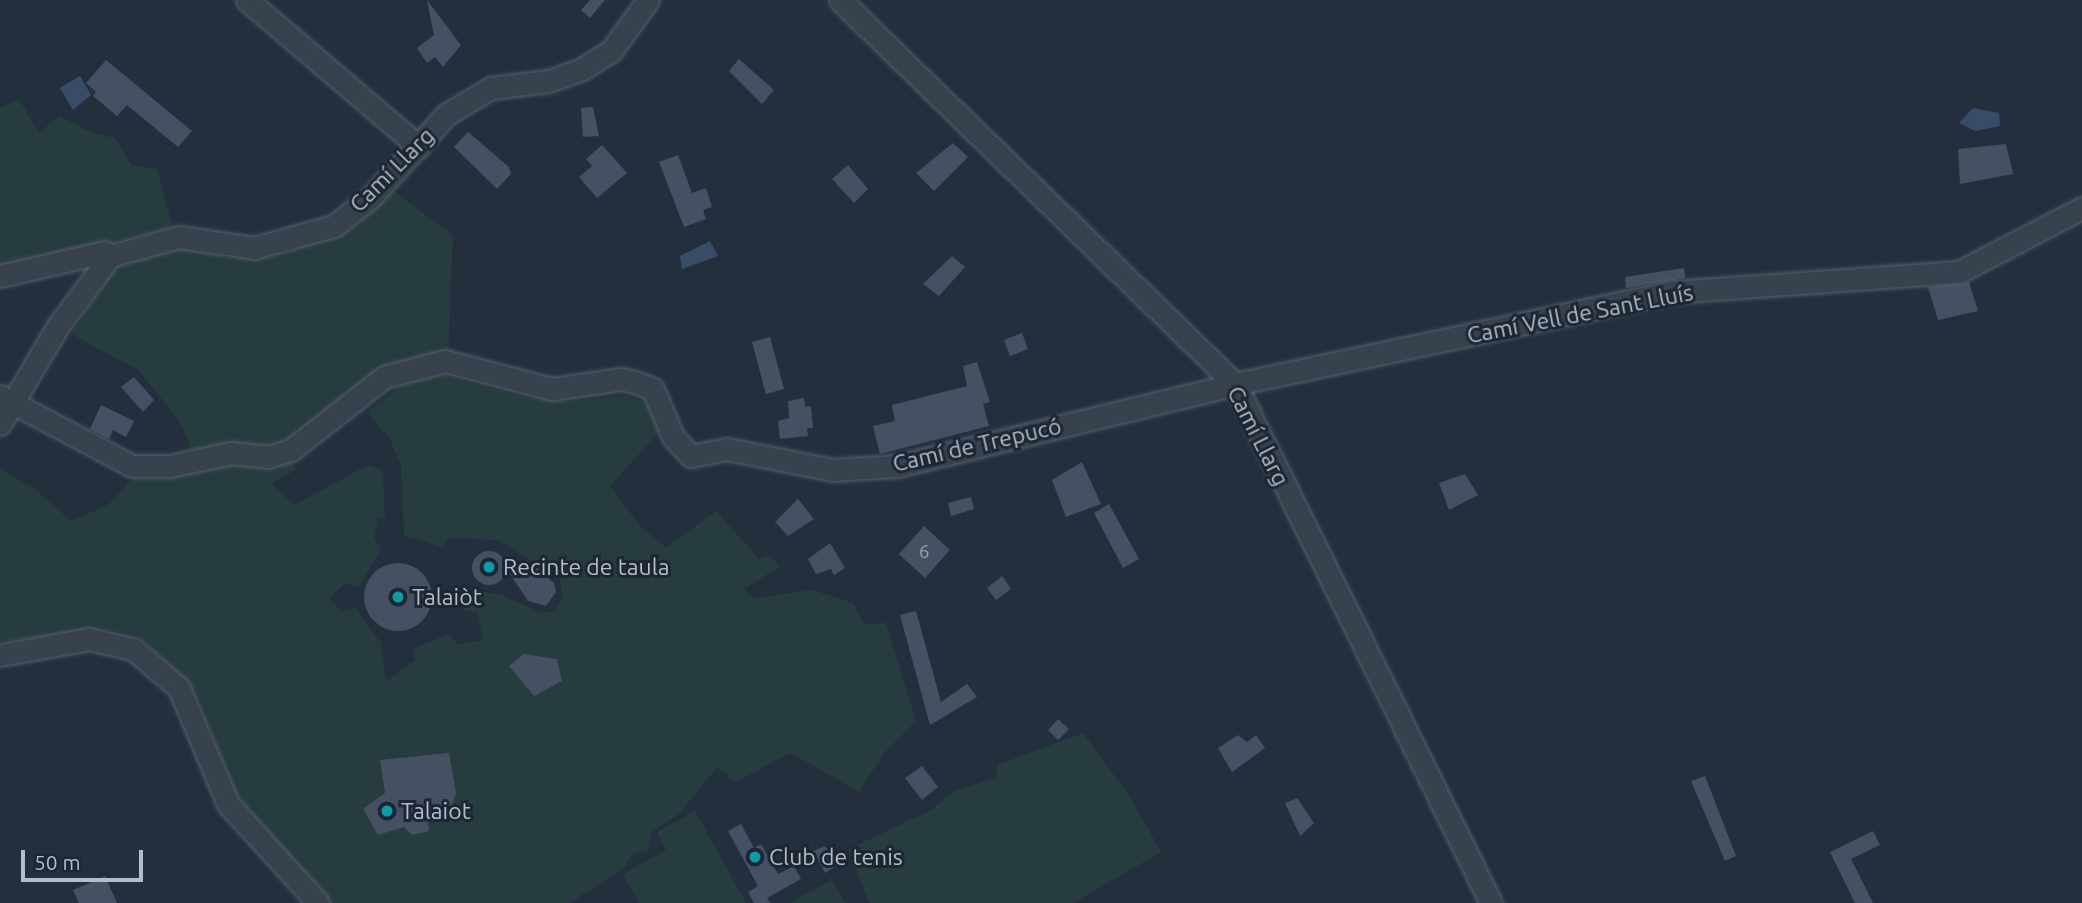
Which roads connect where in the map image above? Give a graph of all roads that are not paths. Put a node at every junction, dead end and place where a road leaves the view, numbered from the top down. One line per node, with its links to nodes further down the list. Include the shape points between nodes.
1 (247, 0): 4 (street)
2 (648, 0): 4 (street, Camí Llarg, via 602,57 549,81 491,88 447,114)
3 (840, 0): 8 (street, Camí Llarg)
4 (419, 147): 6 (street, Camí Llarg, via 334,226 289,242 254,248 178,237)
5 (2082, 208): 8 (street, Camí Vell de Sant Lluís, via 1959,272 1671,292)
6 (110, 256): 7 (street, Camí Llarg, via 104,252); 9 (street)
7 (0, 276)
8 (1235, 384): 9 (street, Camí de Trepucó, via 897,466 833,470 727,449 691,456 673,437 653,389 638,383 621,379 552,389 444,360 384,377 291,450 268,457 231,453 181,465 132,466 110,450); 13 (street, Camí Llarg)
9 (6, 399): 10 (street)
10 (0, 424)
11 (0, 655): 12 (street, via 89,639 133,649 179,688 228,804)
12 (318, 903)
13 (1491, 903)

